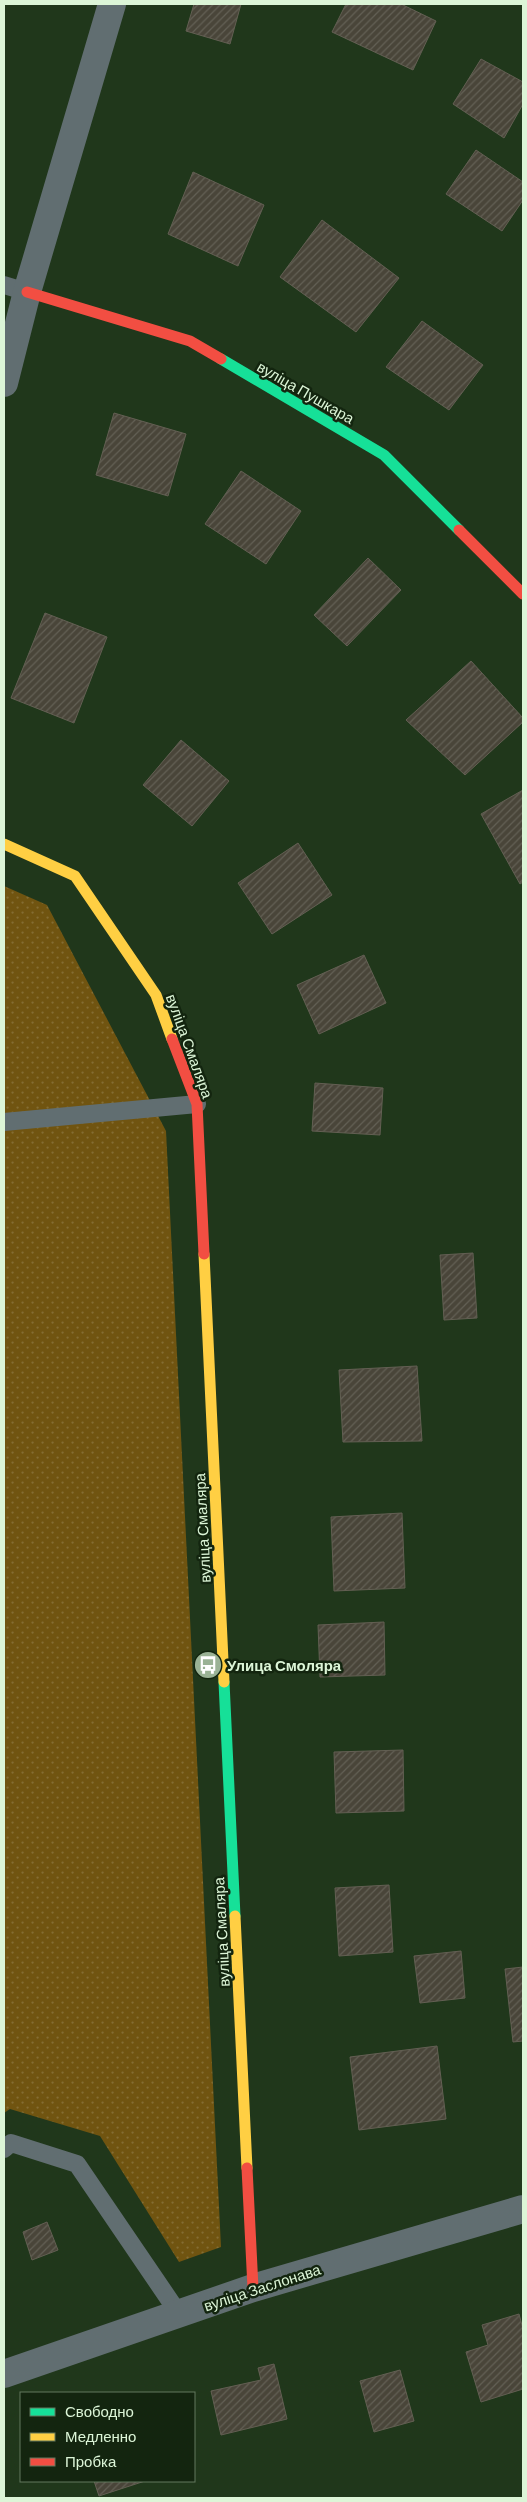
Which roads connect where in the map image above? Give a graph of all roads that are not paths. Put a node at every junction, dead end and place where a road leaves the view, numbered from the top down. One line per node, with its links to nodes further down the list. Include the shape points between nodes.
1 (112, 4): 2 (street)
2 (15, 289): 3 (street); 4 (street, вуліца Пушкара, via 190,341 384,454)
3 (4, 383)
4 (523, 594)
5 (4, 844): 6 (street, вуліца Смаляра, via 75,876 156,995)
6 (197, 1104): 7 (lane); 10 (street, вуліца Смаляра)
7 (4, 1122)
8 (4, 2149): 11 (lane, via 11,2143 77,2164)
9 (523, 2209): 10 (street, вуліца Заслонава)
10 (253, 2288): 11 (street, вуліца Заслонава)
11 (179, 2314): 12 (street, вуліца Заслонава)
12 (4, 2374)

